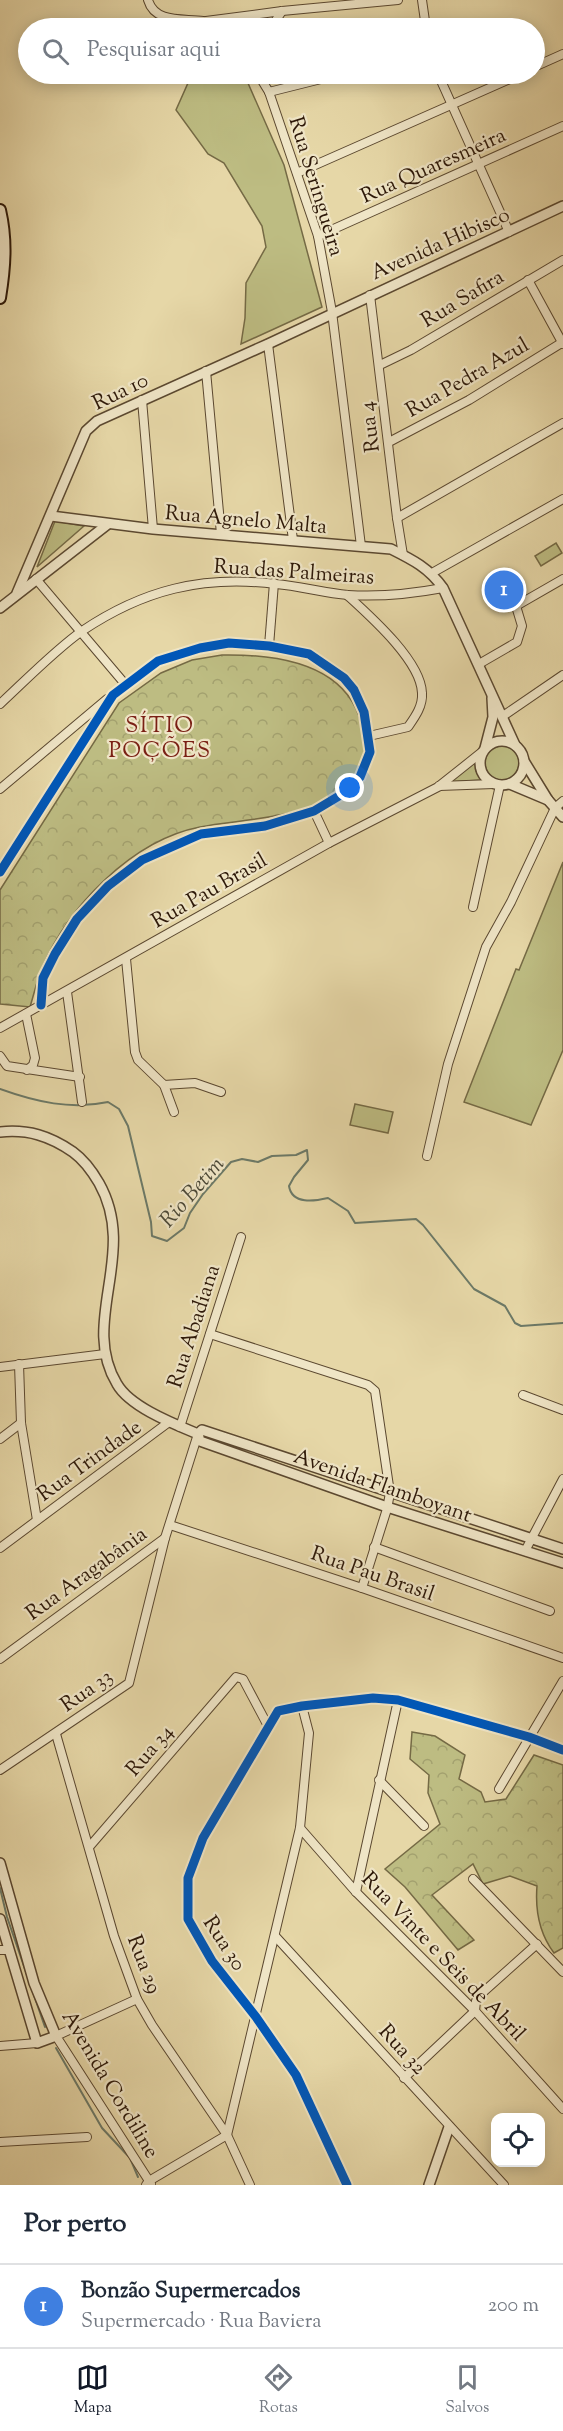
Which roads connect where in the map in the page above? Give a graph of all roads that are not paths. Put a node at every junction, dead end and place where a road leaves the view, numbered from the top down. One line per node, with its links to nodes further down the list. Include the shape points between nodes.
1 (148, 0): 5 (street, via 152,11)
2 (399, 0): 4 (street)
3 (423, 0): 8 (street)
4 (282, 11): 6 (street); 7 (street)
5 (166, 18)
6 (229, 18)
7 (277, 18)
8 (425, 18)
9 (563, 54): 10 (street)
10 (545, 63)
11 (264, 84): 15 (street, Rua Seringueira)
12 (301, 84): 15 (street)
13 (442, 84): 16 (street)
14 (499, 84): 16 (street)
15 (269, 92): 19 (street, Rua Seringueira)
16 (451, 106): 18 (street); 19 (street)
17 (563, 126): 18 (street, Rua Quaresmeira)
18 (478, 164): 22 (street); 23 (street, Rua Quaresmeira)
19 (297, 174): 23 (street, Rua Seringueira)
20 (563, 206): 22 (street, Avenida Hibisco)
21 (0, 210): 27 (main road, via 6,266)
22 (508, 232): 26 (street, Avenida Hibisco)
23 (318, 236): 28 (street, Rua Seringueira)
24 (563, 260): 25 (street, Rua Safira)
25 (528, 280): 29 (street); 31 (street, Rua Safira)
26 (370, 295): 28 (street, Avenida Hibisco); 31 (street, Rua 4)
27 (0, 298)
28 (332, 312): 30 (street, Rua 10); 43 (street, Rua Seringueira)
29 (563, 342): 35 (street, Rua Pedra Azul, via 470,400)
30 (268, 344): 32 (street, Rua 10); 42 (street)
31 (380, 365): 35 (street, Rua 4)
32 (206, 370): 33 (street, Rua 10); 41 (street)
33 (142, 400): 37 (street, Rua 10, via 97,421 86,431); 40 (street)
34 (563, 423): 38 (street)
35 (389, 442): 38 (street, Rua 4)
36 (563, 499): 45 (street)
37 (51, 516): 39 (street, Rua Agnelo Malta); 50 (street, Rua 10)
38 (397, 518): 44 (street, Rua 4)
39 (108, 524): 40 (street, Rua Agnelo Malta); 46 (street)
40 (153, 529): 41 (street, Rua Agnelo Malta)
41 (221, 534): 42 (street, Rua Agnelo Malta)
42 (293, 540): 43 (street, Rua Agnelo Malta)
43 (361, 546): 44 (street, Rua Agnelo Malta, via 391,549)
44 (403, 555): 45 (street, Rua Agnelo Malta)
45 (432, 573): 49 (street)
46 (36, 579): 50 (street); 53 (street)
47 (563, 579): 55 (street, via 516,606 522,626 517,642)
48 (274, 583): 51 (street, Rua das Palmeiras); 53 (street, Rua das Palmeiras, via 198,583 170,589 142,597); 54 (street)
49 (442, 588): 51 (street, Rua das Palmeiras, via 403,596); 55 (street)
50 (17, 593): 52 (street)
51 (347, 595): 63 (street, via 396,643 421,681 423,696 418,714 408,727)
52 (0, 608)
53 (81, 632): 57 (street); 60 (street, Rua das Palmeiras)
54 (269, 646): 57 (street, via 229,643 200,648 158,661); 63 (street, via 309,654 344,678 364,712)
55 (478, 664): 58 (street)
56 (563, 675): 61 (street)
57 (125, 684): 59 (street)
58 (491, 690): 61 (street); 62 (street)
59 (112, 695): 69 (street); 76 (street)
60 (0, 704)
61 (503, 716): 62 (street); 64 (street)
62 (491, 729): 65 (street)
63 (369, 736): 73 (street, via 370,753 360,777)
64 (515, 745): 65 (street, via 497,741); 66 (street)
65 (484, 750): 67 (street, via 481,771 489,781); 68 (street, Rua Pau Brasil)
66 (524, 761): 67 (street, via 520,776); 70 (street)
67 (501, 784): 68 (street, Rua Pau Brasil); 70 (street); 77 (street)
68 (438, 787): 75 (street, Rua Pau Brasil)
69 (0, 789)
70 (548, 800): 72 (street)
71 (563, 801): 72 (street)
72 (555, 808): 74 (street); 91 (street, via 486,947 448,1064)
73 (314, 811): 75 (street); 80 (street, via 265,826 201,834 142,860 108,886 77,919 43,978)
74 (563, 817)
75 (329, 843): 78 (street, Rua Pau Brasil)
76 (0, 872)
77 (473, 907)
78 (126, 959): 79 (street, Rua Pau Brasil); 86 (street, via 135,1052 138,1060)
79 (67, 992): 80 (street, Rua Pau Brasil); 85 (street)
80 (41, 1005): 81 (street, Rua Pau Brasil)
81 (26, 1014): 82 (street, Rua Pau Brasil); 84 (street, via 34,1058)
82 (0, 1028)
83 (0, 1056): 84 (street, via 7,1066)
84 (27, 1070): 85 (street)
85 (80, 1077): 88 (street)
86 (164, 1084): 87 (street, via 191,1083); 89 (street)
87 (221, 1092)
88 (82, 1102)
89 (174, 1112)
90 (3, 1130): 94 (street, Avenida Flamboyant, via 48,1136 80,1157 105,1193 115,1234 104,1322)
91 (427, 1156)
92 (241, 1237): 93 (street, Rua Abadiana)
93 (210, 1334): 101 (street, Rua Abadiana); 105 (street, via 372,1387 377,1395)
94 (105, 1354): 95 (street); 99 (street, Avenida Flamboyant, via 117,1384 130,1398)
95 (20, 1364): 96 (street); 100 (street)
96 (0, 1367)
97 (523, 1395): 98 (street)
98 (563, 1410)
99 (169, 1422): 101 (street, Avenida Flamboyant); 107 (street, Rua Trindade)
100 (21, 1423): 103 (street); 107 (street)
101 (180, 1427): 102 (street, Avenida Flamboyant)
102 (198, 1434): 105 (street, Avenida Flamboyant, via 202,1430); 106 (street, Avenida Flamboyant, via 200,1441); 108 (street, Rua 33)
103 (0, 1438)
104 (563, 1479): 110 (street)
105 (390, 1492): 106 (street); 110 (street, Avenida Flamboyant)
106 (387, 1507): 111 (street); 114 (street, Avenida Flamboyant)
107 (37, 1520): 112 (street, Rua Trindade)
108 (170, 1525): 109 (street, Rua 33); 116 (street, Rua Pau Brasil)
109 (165, 1538): 119 (street, Rua Aragabânia); 124 (street, Rua 33, via 129,1683)
110 (531, 1538): 113 (street, Avenida Flamboyant); 114 (street)
111 (374, 1547): 116 (street); 117 (street)
112 (0, 1548)
113 (563, 1549)
114 (525, 1551): 115 (street, Avenida Flamboyant)
115 (563, 1563)
116 (362, 1588): 118 (street, Rua Pau Brasil)
117 (550, 1611)
118 (563, 1658)
119 (0, 1659)
120 (563, 1681): 125 (street)
121 (398, 1700): 122 (street, via 373,1698); 125 (street); 128 (street)
122 (302, 1706): 123 (street, Rua 30, via 278,1711); 131 (street, via 309,1733)
123 (268, 1726): 132 (street, Rua 34, via 243,1679 236,1677); 143 (street, Rua 30, via 203,1838 188,1878 188,1919 212,1961)
124 (56, 1734): 127 (street, Rua 33); 132 (street, Rua 29)
125 (529, 1737): 126 (street); 129 (street)
126 (563, 1749)
127 (0, 1770)
128 (380, 1780): 130 (street); 135 (street)
129 (499, 1789)
130 (424, 1826)
131 (300, 1828): 135 (street, Rua Vinte e Seis de Abril); 137 (street)
132 (90, 1846): 141 (street, Rua 29, via 114,1936)
133 (0, 1863): 144 (street, Avenida Cordiline, via 34,1983)
134 (473, 1878): 138 (street)
135 (356, 1892): 142 (street, Rua Vinte e Seis de Abril)
136 (0, 1919): 139 (street, Avenida Cordiline)
137 (275, 1936): 143 (street); 147 (street, Rua 32)
138 (537, 1944): 140 (street); 142 (street, via 481,1994)
139 (4, 1950): 145 (street, Avenida Cordiline)
140 (563, 1972)
141 (137, 1999): 144 (street); 150 (street, Rua 29)
142 (475, 2011): 147 (street); 148 (street, Rua Vinte e Seis de Abril)
143 (256, 2017): 150 (street); 155 (street, Rua 30, via 296,2075)
144 (56, 2036): 145 (street); 153 (street, Avenida Cordiline)
145 (37, 2043): 146 (street)
146 (0, 2046)
147 (404, 2078): 149 (street, Rua 32)
148 (563, 2109)
149 (449, 2127): 156 (street); 157 (street, Rua 32)
150 (227, 2135): 153 (street); 154 (street, Rua 29)
151 (87, 2137): 152 (street)
152 (0, 2142)
153 (149, 2184)
154 (250, 2185)
155 (347, 2185)
156 (429, 2185)
157 (504, 2185)

